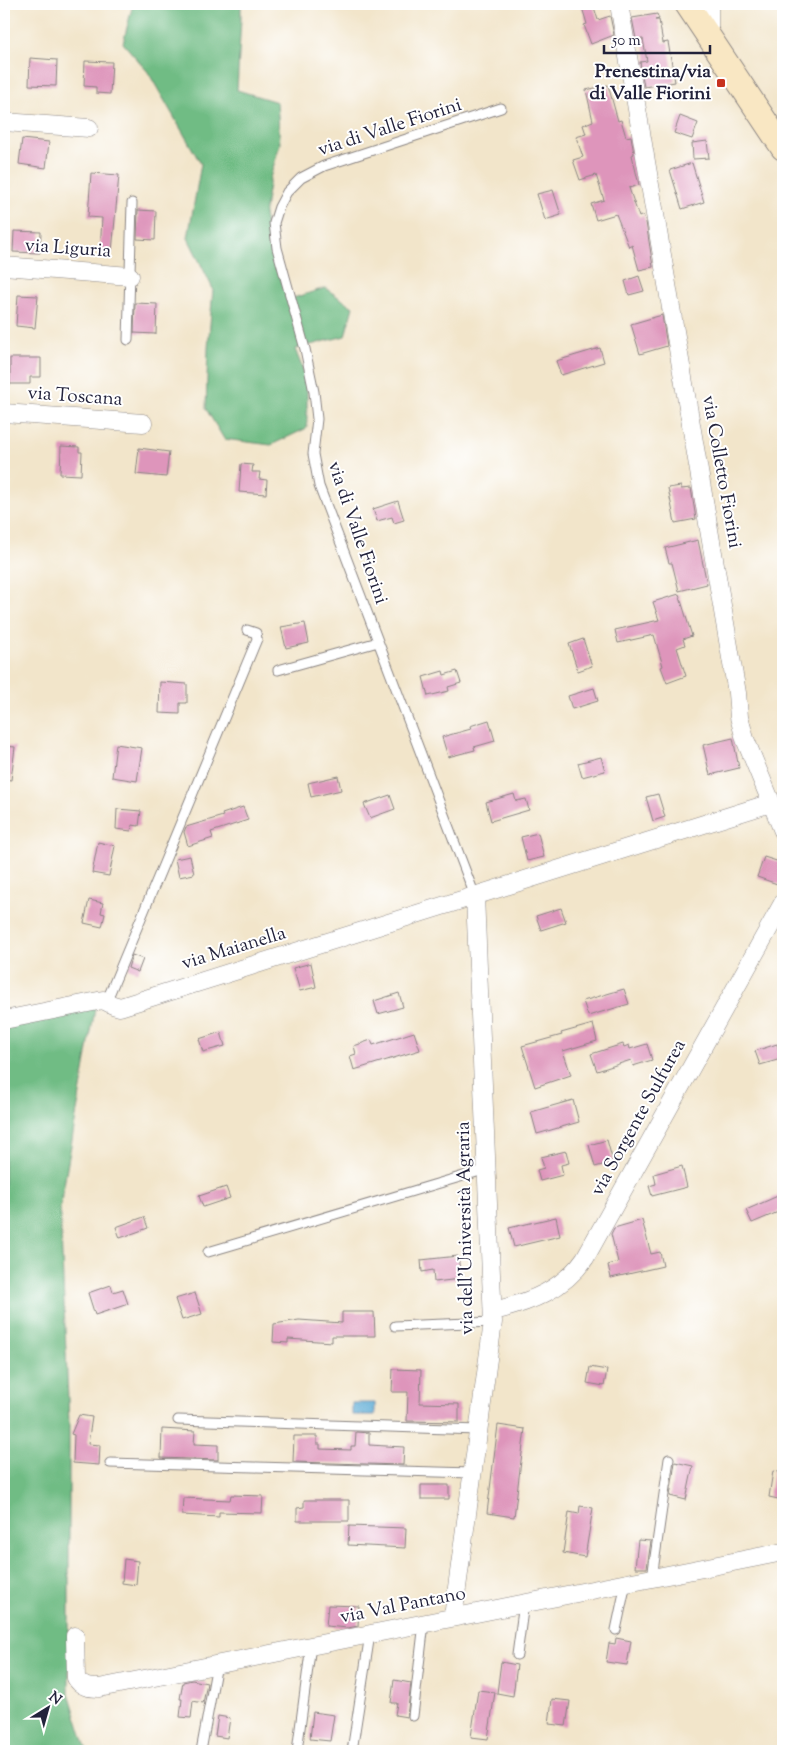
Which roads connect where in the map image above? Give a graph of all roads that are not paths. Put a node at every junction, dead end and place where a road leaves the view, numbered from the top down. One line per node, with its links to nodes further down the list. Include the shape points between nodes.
1 (619, 4): 18 (street, via Colletto Fiorini, via 739,717 745,740)
2 (687, 4): 4 (main road)
3 (709, 4): 4 (street)
4 (709, 36): 8 (main road)
5 (501, 108): 16 (lane, via di Valle Fiorini, via 308,173 287,192 274,223 277,248 314,392 316,476)
6 (4, 122): 7 (street)
7 (89, 128)
8 (783, 148)
9 (132, 203): 11 (lane)
10 (4, 266): 11 (street, via Liguria)
11 (130, 276): 12 (lane)
12 (128, 340)
13 (4, 413): 14 (street, via Toscana)
14 (143, 423)
15 (247, 630): 22 (lane, via 256,633 257,640)
16 (378, 642): 17 (lane); 20 (lane, via di Valle Fiorini)
17 (278, 670)
18 (777, 807): 19 (street); 20 (street, via Maianella)
19 (783, 831)
20 (475, 896): 22 (street, via Maianella, via 120,1006); 24 (street, via dell'Università Agraria)
21 (783, 903): 26 (street, via Sorgente Sulfurea, via 585,1258 558,1286)
22 (107, 1000): 23 (street, via Maianella)
23 (4, 1020)
24 (487, 1169): 25 (lane); 26 (street, via dell'Università Agraria)
25 (208, 1252)
26 (494, 1316): 27 (lane); 29 (street, via dell'Università Agraria)
27 (395, 1326)
28 (178, 1420): 29 (lane)
29 (478, 1430): 32 (street, via dell'Università Agraria)
30 (669, 1458): 34 (lane)
31 (110, 1463): 32 (lane)
32 (472, 1473): 37 (street, via dell'Università Agraria)
33 (783, 1552): 34 (street, via Val Pantano)
34 (652, 1578): 35 (street, via Val Pantano)
35 (626, 1583): 36 (street, via Val Pantano); 39 (lane)
36 (524, 1603): 37 (street, via Val Pantano); 43 (lane)
37 (453, 1617): 38 (street, via Val Pantano)
38 (424, 1623): 40 (street, via Val Pantano); 45 (lane)
39 (616, 1630)
40 (370, 1634): 42 (street, via Val Pantano); 48 (lane)
41 (75, 1636): 44 (street, via Val Pantano, via 74,1674 89,1688)
42 (311, 1646): 44 (street, via Val Pantano); 47 (lane)
43 (517, 1655)
44 (217, 1664): 46 (lane)
45 (413, 1716)
46 (201, 1751)
47 (298, 1751)
48 (352, 1751)

